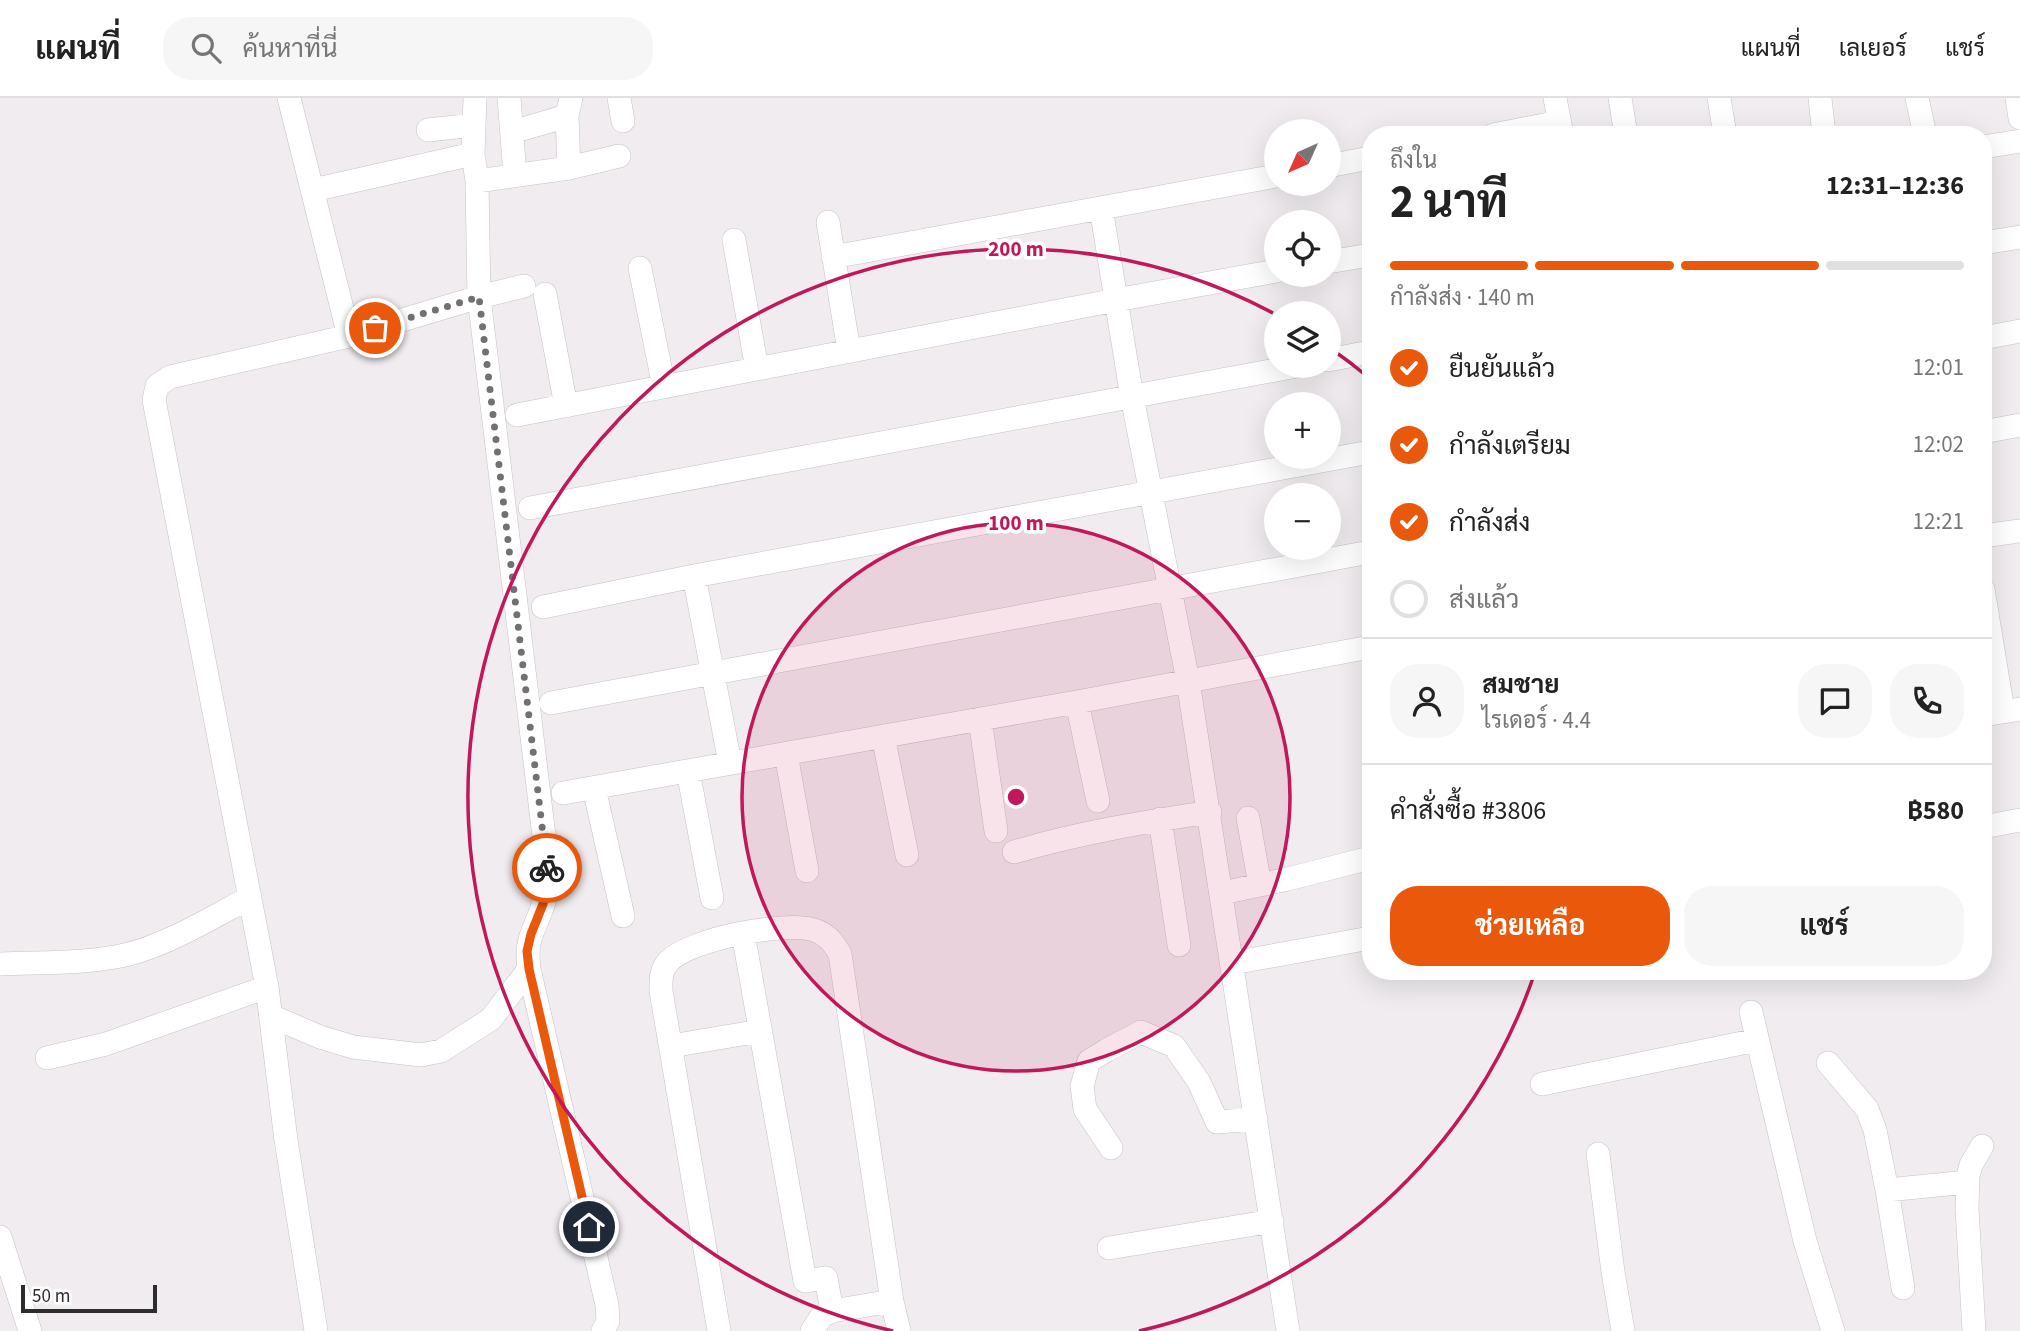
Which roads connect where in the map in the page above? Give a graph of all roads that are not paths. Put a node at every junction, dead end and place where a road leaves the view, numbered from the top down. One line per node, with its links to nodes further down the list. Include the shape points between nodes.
1 (289, 98): 32 (street)
2 (475, 98): 14 (street)
3 (509, 98): 21 (street)
4 (619, 98): 13 (street)
5 (1555, 98): 15 (street)
6 (1620, 98): 16 (street)
7 (1719, 98): 17 (street)
8 (1820, 98): 18 (street)
9 (1917, 98): 19 (street)
10 (2017, 98): 12 (street)
11 (569, 107): 21 (street); 28 (street)
12 (2020, 118)
13 (623, 121)
14 (474, 125): 20 (street); 24 (street)
15 (1560, 126)
16 (1625, 126)
17 (1724, 126)
18 (1823, 126)
19 (1923, 126)
20 (428, 130)
21 (512, 132): 29 (street)
22 (2020, 141): 23 (street)
23 (1992, 146)
24 (473, 154): 31 (street); 32 (street)
25 (619, 156): 28 (street)
26 (1362, 160): 27 (street)
27 (1341, 164)
28 (569, 168): 29 (street)
29 (515, 175): 31 (street)
30 (1264, 178): 33 (street)
31 (477, 181): 43 (street)
32 (313, 190): 46 (street)
33 (1101, 208): 39 (street); 44 (street)
34 (828, 222): 39 (street)
35 (2020, 237): 37 (street)
36 (734, 240): 51 (street)
37 (1992, 242)
38 (1362, 256): 40 (street)
39 (833, 257): 48 (street)
40 (1341, 260)
41 (640, 268): 53 (street)
42 (1264, 273): 44 (street)
43 (479, 297): 46 (street); 55 (street, via 534,290); 103 (street, via 547,861 548,884 527,951)
44 (1116, 300): 48 (street); 54 (street)
45 (2020, 331): 47 (street)
46 (349, 335): 95 (street, via 170,377 157,386 154,400)
47 (1992, 336)
48 (849, 351): 51 (street)
49 (1362, 354): 50 (street)
50 (1341, 358)
51 (757, 369): 53 (street)
52 (1264, 372): 54 (street)
53 (664, 387): 55 (street)
54 (1132, 397): 60 (street); 61 (street)
55 (566, 405): 56 (street)
56 (517, 415)
57 (2020, 425): 58 (street)
58 (1992, 430)
59 (1362, 453): 60 (street)
60 (1152, 492): 65 (street); 66 (street)
61 (530, 509)
62 (2020, 531): 63 (street)
63 (1992, 533)
64 (1362, 553): 66 (street)
65 (694, 576): 67 (street); 70 (street)
66 (1171, 589): 70 (street); 71 (street)
67 (543, 607)
68 (1992, 647): 74 (street)
69 (1362, 649): 71 (street)
70 (713, 672): 73 (street); 78 (street)
71 (1188, 681): 72 (street); 83 (street)
72 (1077, 702): 75 (street); 82 (street)
73 (551, 703)
74 (2002, 712)
75 (980, 719): 76 (street); 88 (street)
76 (883, 736): 77 (street); 90 (street)
77 (786, 754): 78 (street); 92 (street)
78 (730, 764): 79 (street)
79 (688, 771): 80 (street); 96 (street)
80 (594, 788): 81 (street); 97 (street)
81 (563, 793)
82 (1098, 801)
83 (1210, 812): 85 (street); 94 (street)
84 (1248, 818): 93 (street)
85 (1160, 819): 89 (street); 100 (street)
86 (2020, 820): 87 (street)
87 (1992, 825)
88 (996, 831)
89 (1014, 852)
90 (907, 855)
91 (1362, 860): 93 (street)
92 (807, 871)
93 (1260, 885): 94 (street)
94 (1222, 893): 101 (street)
95 (249, 898): 102 (street, via 157,945 126,954); 104 (street)
96 (712, 898)
97 (623, 916)
98 (743, 933): 107 (street); 109 (street, via 716,938 668,962 661,974); 123 (street, via 784,927 812,929 827,935 840,954)
99 (1362, 939): 101 (street)
100 (1179, 945)
101 (1233, 963): 113 (street)
102 (0, 964)
103 (529, 969): 106 (street, via 491,1020 441,1051 421,1055 353,1048); 127 (street, via 607,1305)
104 (267, 987): 106 (street); 110 (street, via 106,1044)
105 (1751, 1012): 108 (street)
106 (271, 1016): 126 (street)
107 (760, 1031): 109 (street); 124 (street, via 805,1281 826,1278)
108 (1757, 1040): 112 (street); 133 (street, via 1805,1241)
109 (671, 1046): 128 (street)
110 (47, 1058)
111 (1828, 1063): 118 (street, via 1867,1109)
112 (1542, 1084)
113 (1256, 1119): 115 (street, via 1217,1122 1199,1082 1174,1046 1142,1032 1089,1061 1082,1086 1085,1110); 119 (street)
114 (1982, 1146): 117 (street)
115 (1111, 1148)
116 (1598, 1154): 132 (street)
117 (1968, 1182): 118 (street); 134 (street)
118 (1887, 1190): 122 (street)
119 (1272, 1221): 121 (street); 131 (street)
120 (0, 1237): 125 (street)
121 (1109, 1248)
122 (1903, 1288)
123 (892, 1301): 124 (street); 130 (street)
124 (832, 1311): 129 (street, via 821,1317)
125 (30, 1331)
126 (316, 1331)
127 (603, 1331)
128 (719, 1331)
129 (812, 1331)
130 (899, 1331)
131 (1288, 1331)
132 (1623, 1331)
133 (1833, 1331)
134 (1974, 1331)

